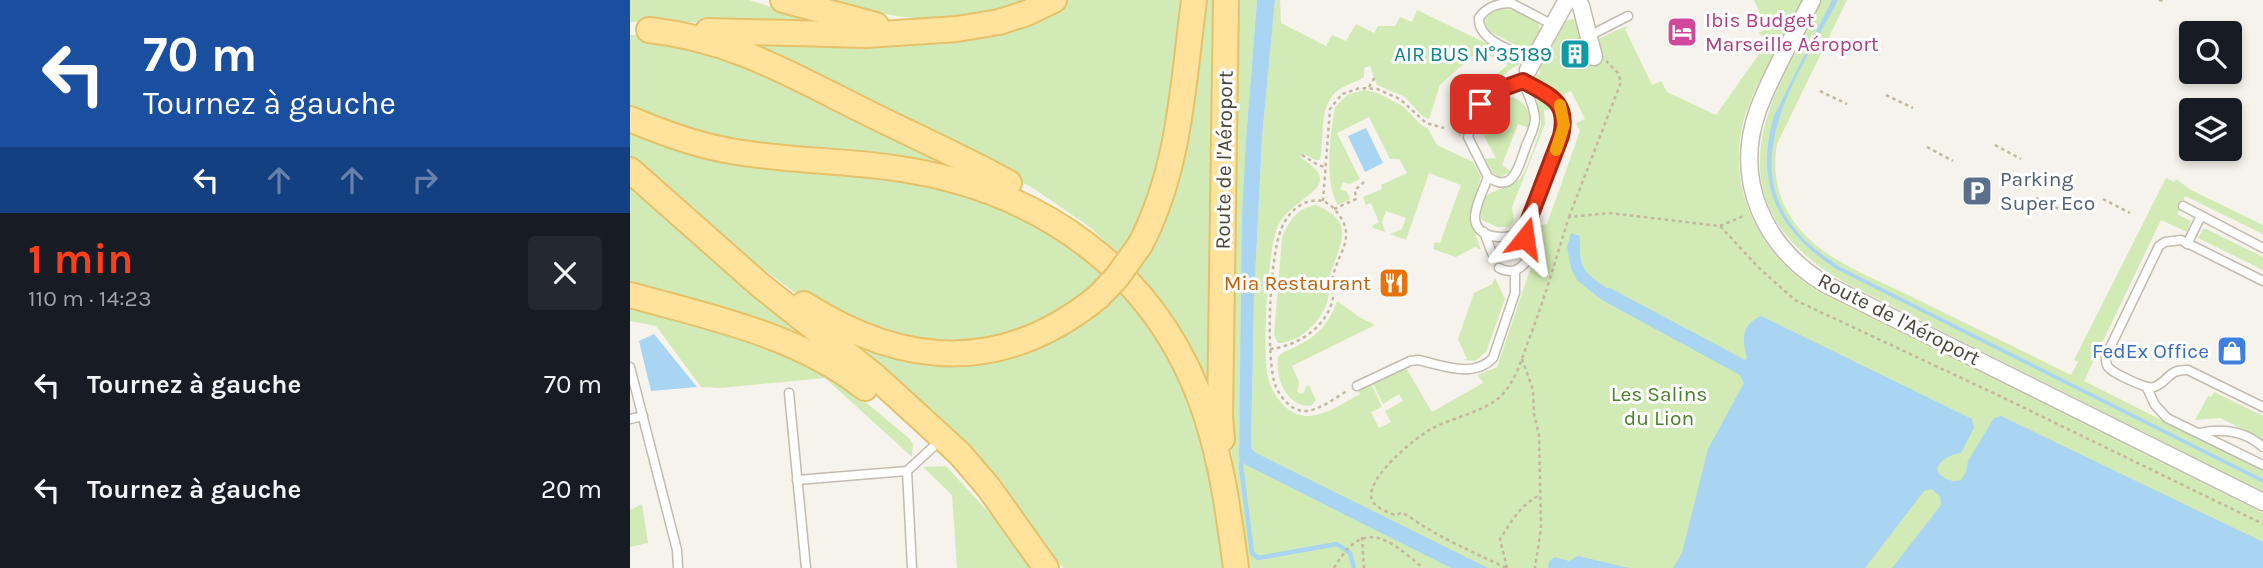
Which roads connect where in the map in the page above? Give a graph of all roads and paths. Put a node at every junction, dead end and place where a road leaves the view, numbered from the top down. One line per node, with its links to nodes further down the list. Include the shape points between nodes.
1 (783, 0): 13 (main road, via 864,23)
2 (1054, 0): 13 (main road, via 999,22)
3 (1194, 0): 45 (main road, bridge, via 1173,161 1155,217 1140,245 1098,297 1077,314 1025,341 968,353 933,353 861,336 799,301)
4 (1226, 0): 71 (main road, Route de l'Aéroport, via 1220,417)
5 (1567, 0): 11 (street)
6 (1577, 0): 14 (street)
7 (1812, 0): 39 (street, Route de l'Aéroport, via 1767,90 1753,130 1750,172)
8 (2161, 0): 9 (path)
9 (2168, 4)
10 (1628, 16): 14 (lane)
11 (1553, 25): 16 (street); 16 (lane, via 1511,3 1482,13 1479,22 1486,36)
12 (640, 30): 13 (main road); 49 (main road, via 709,40 766,63 1007,182)
13 (922, 32)
14 (1589, 36): 15 (street)
15 (1594, 57): 42 (path, via 1604,60 1621,82)
16 (1528, 70): 32 (lane, via 1478,107 1468,137); 32 (lane, via 1534,114 1530,137 1513,177 1498,183); 46 (lane, via 1560,105 1564,125)
17 (1375, 77): 18 (path)
18 (1369, 87): 24 (path, via 1389,93 1426,123); 30 (path, via 1342,94 1330,109)
19 (1820, 91): 21 (path)
20 (1886, 95): 22 (path)
21 (1847, 104)
22 (1913, 108)
23 (630, 119): 49 (main road, via 679,139 730,151 892,167 967,182 1028,206)
24 (1444, 128)
25 (1995, 145): 28 (path)
26 (1927, 148): 29 (path)
27 (1302, 155): 30 (path)
28 (2021, 159)
29 (1954, 161)
30 (1325, 167): 36 (path)
31 (630, 170): 45 (main road)
32 (1488, 177): 47 (lane, via 1475,217)
33 (1364, 182): 38 (path, via 1355,190 1356,199)
34 (2036, 198): 40 (path)
35 (2103, 199): 41 (path)
36 (1323, 201): 38 (path); 56 (path, via 1308,201 1283,223 1274,260)
37 (2183, 206): 43 (lane)
38 (1334, 209): 56 (path, via 1348,235 1333,275 1329,310 1301,340)
39 (1759, 209): 44 (path); 73 (street, Route de l'Aéroport, via 1784,251 1825,284)
40 (2063, 211)
41 (2130, 213)
42 (1569, 216): 44 (path, via 1609,213); 57 (path)
43 (2202, 216): 48 (lane); 50 (lane)
44 (1720, 226): 74 (path, via 1795,300)
45 (698, 228): 75 (main road, via 960,454)
46 (1525, 230): 47 (lane, via 1507,237); 53 (lane, via 1527,260)
47 (1484, 232): 51 (lane)
48 (2187, 244): 54 (lane); 60 (lane, via 2174,240 2159,246 2106,356 2111,370)
49 (1090, 245): 71 (main road, via 1143,299 1174,344 1205,414)
50 (2263, 248)
51 (1492, 253)
52 (1499, 268): 53 (lane)
53 (1515, 271): 59 (lane, via 1515,293 1489,362 1465,370 1410,361)
54 (2263, 281)
55 (630, 295): 66 (main road, via 773,337 849,375)
56 (1270, 349): 59 (path, via 1276,386 1298,410 1311,410)
57 (1522, 359): 72 (path, via 1533,390); 85 (path, via 1500,397 1419,437 1388,465 1370,493 1377,506 1401,513)
58 (630, 367): 63 (lane)
59 (1357, 386)
60 (2147, 388): 62 (lane, via 2156,387 2171,373 2188,370); 65 (lane, via 2161,413)
61 (789, 393): 70 (lane)
62 (2263, 407)
63 (643, 416): 64 (lane); 77 (lane)
64 (630, 419)
65 (2199, 433): 67 (lane, via 2236,432); 68 (lane)
66 (933, 447): 69 (lane); 75 (main road)
67 (2263, 447)
68 (2263, 465)
69 (907, 471): 70 (lane); 79 (lane)
70 (797, 480): 78 (lane)
71 (1225, 488): 81 (main road)
72 (1541, 494): 85 (path, via 1519,509 1500,539); 86 (path)
73 (2263, 502)
74 (2263, 524)
75 (1021, 534): 80 (main road)
76 (1362, 537): 82 (path); 83 (path); 84 (path, via 1388,542)
77 (678, 568)
78 (806, 568)
79 (912, 568)
80 (1046, 568)
81 (1236, 568)
82 (1334, 568)
83 (1364, 568)
84 (1423, 568)
85 (1506, 568)
86 (1535, 568)

